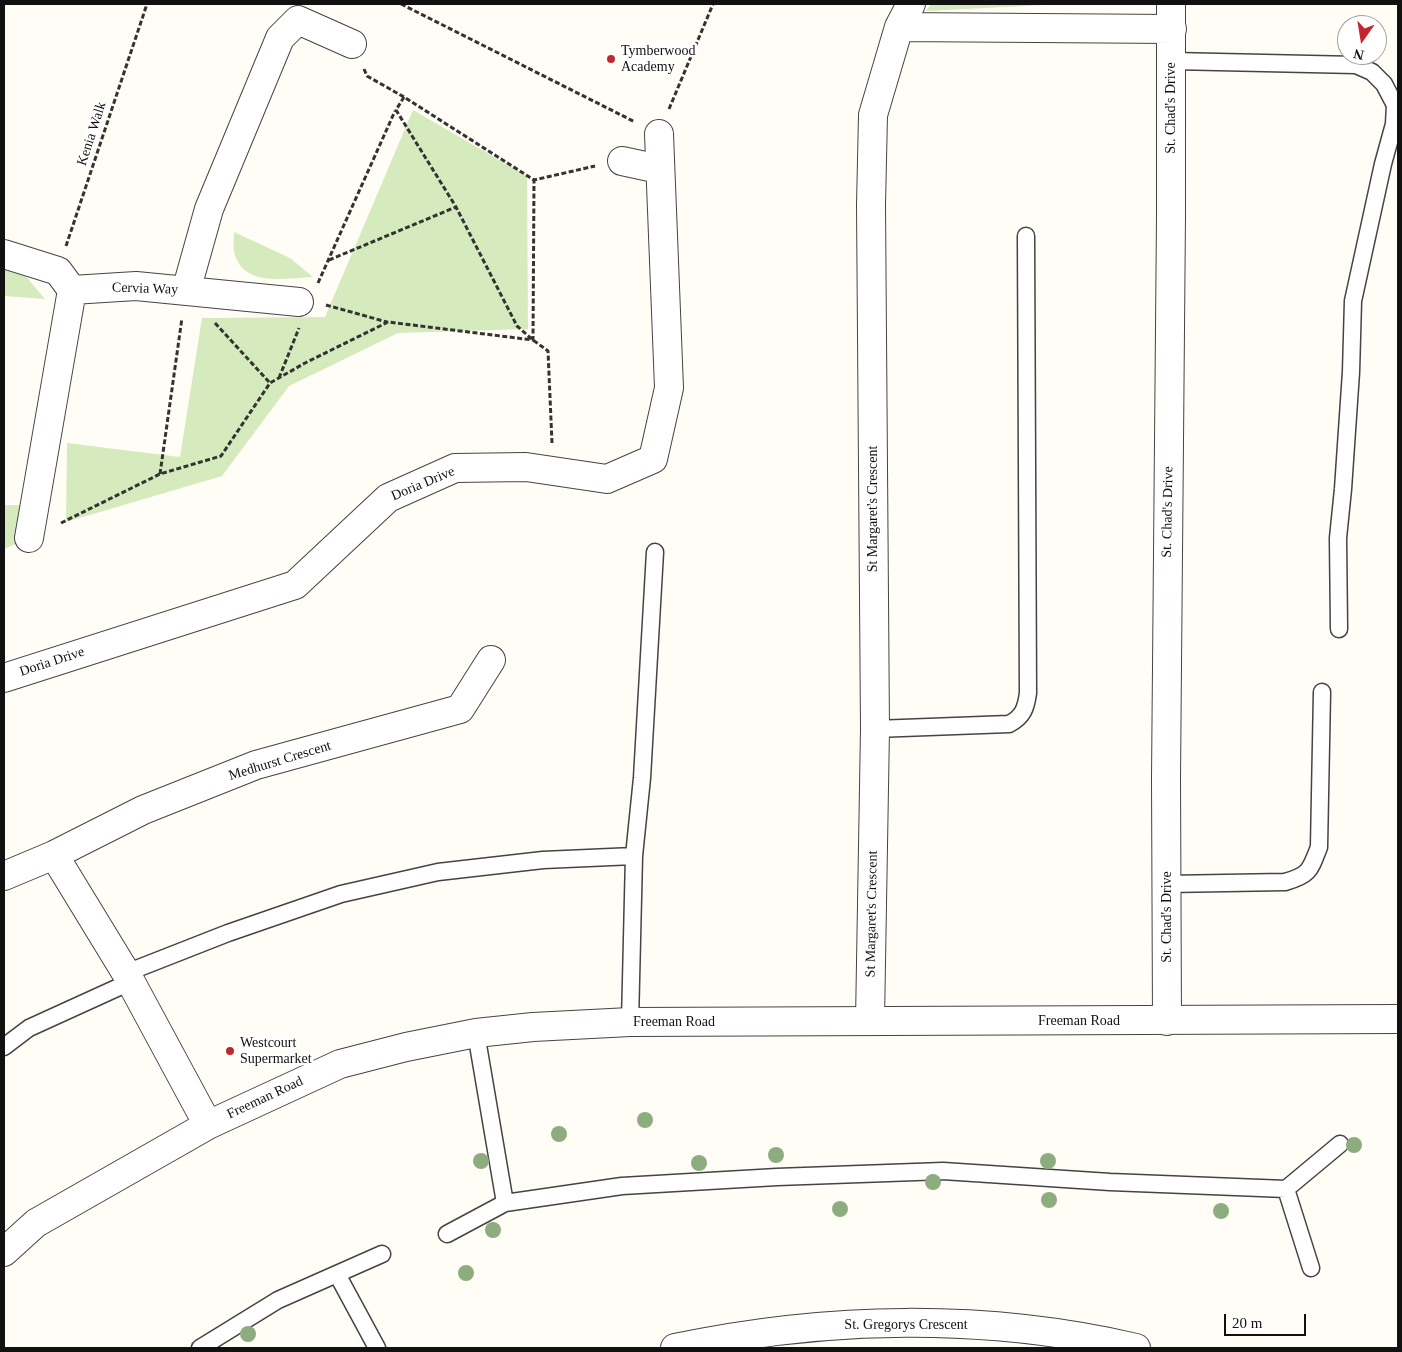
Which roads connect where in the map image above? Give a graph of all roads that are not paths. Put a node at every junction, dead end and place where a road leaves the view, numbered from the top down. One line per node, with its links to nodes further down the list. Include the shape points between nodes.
1 (303, 12): 4 (street); 12 (street, via 280,38 209,208)
2 (905, 15): 3 (street); 20 (street, St Margaret's Crescent, via 873,115)
3 (1172, 16): 5 (street, St. Chad's Drive)
4 (352, 44)
5 (1172, 62): 16 (lane, via 1356,65 1372,72 1384,84 1395,105 1394,124 1353,301 1338,538); 24 (street, St. Chad's Drive)
6 (659, 134): 8 (street, Doria Drive)
7 (622, 161): 8 (street)
8 (659, 168): 18 (street, Doria Drive, via 669,388 653,458 607,479 526,467 455,468 388,498 295,585)
9 (1026, 236): 20 (lane, via 1026,708 1018,719 1009,724)
10 (4, 254): 11 (street, Cervia Way)
11 (65, 280): 12 (street, Cervia Way); 14 (street)
12 (186, 291): 13 (street, Cervia Way)
13 (304, 302)
14 (29, 538)
15 (655, 552): 22 (lane, via 642,778)
16 (1339, 629)
17 (491, 660): 21 (street, Medhurst Crescent, via 460,708 256,766 143,810)
18 (4, 678)
19 (1322, 692): 24 (lane, via 1319,847 1312,865 1302,877 1285,882)
20 (875, 729): 27 (street, St Margaret's Crescent)
21 (54, 855): 23 (street, Medhurst Crescent); 25 (street)
22 (634, 856): 25 (lane, via 543,860 438,872 341,894 228,933); 29 (lane)
23 (4, 876)
24 (1167, 884): 28 (street, St. Chad's Drive)
25 (128, 978): 31 (lane, via 29,1028); 32 (street)
26 (1398, 1019): 28 (street, Freeman Road)
27 (870, 1021): 28 (street, Freeman Road); 29 (street, Freeman Road)
28 (1167, 1021)
29 (630, 1022): 30 (street, Freeman Road)
30 (476, 1033): 32 (street, Freeman Road, via 340,1064); 35 (lane)
31 (4, 1047)
32 (208, 1125): 37 (street, Freeman Road, via 36,1223)
33 (1340, 1144): 34 (lane)
34 (1286, 1189): 35 (lane, via 943,1171 622,1186); 39 (lane)
35 (505, 1203): 36 (lane)
36 (447, 1234)
37 (4, 1252)
38 (382, 1254): 40 (lane)
39 (1311, 1268)
40 (337, 1274): 41 (lane, via 278,1300); 42 (lane)
41 (200, 1348)
42 (377, 1348)
43 (675, 1348): 44 (street, St. Gregorys Crescent, via 774,1330 890,1323 1056,1333)
44 (1136, 1348)

